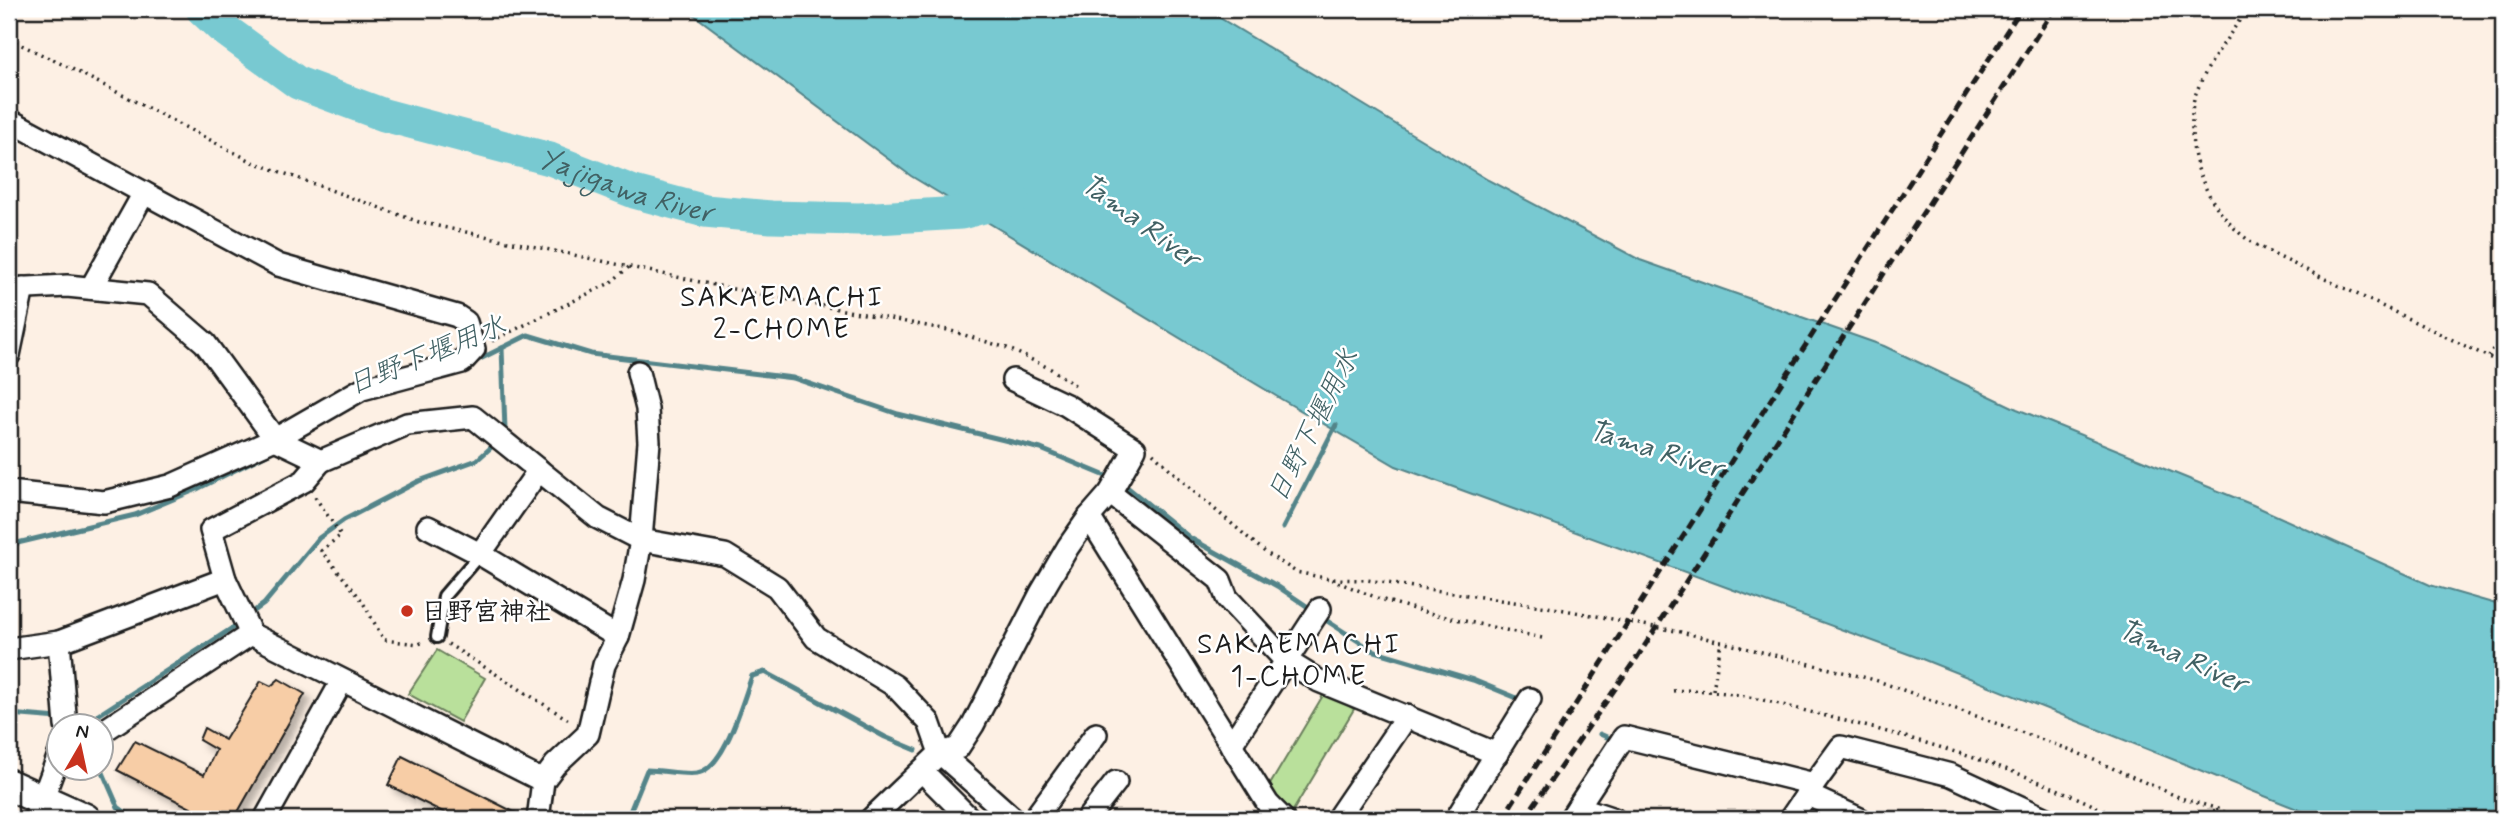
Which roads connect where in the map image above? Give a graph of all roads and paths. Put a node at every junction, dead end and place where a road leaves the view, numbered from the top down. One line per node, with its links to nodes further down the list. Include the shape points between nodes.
1 (2247, 9): 11 (path, via 2193,99 2197,167 2222,215 2248,240 2275,255)
2 (9, 39): 5 (path, via 281,173 419,222)
3 (9, 120): 4 (street)
4 (144, 193): 7 (street); 9 (street, via 278,265 457,316 466,322)
5 (629, 267): 9 (path, via 610,283); 15 (path, via 948,330 1007,348)
6 (16, 288): 7 (street); 10 (street)
7 (91, 288): 16 (street, via 148,294 205,342)
8 (2503, 328): 11 (path)
9 (474, 349): 16 (street, via 462,362 362,389)
10 (9, 355)
11 (2489, 357): 12 (path)
12 (2503, 364)
13 (638, 372): 25 (street, via 649,442)
14 (1013, 380): 21 (street, via 1066,405 1135,449)
15 (1081, 389)
16 (277, 440): 18 (street); 22 (street, via 170,486 104,502)
17 (1145, 446): 28 (path, via 1265,552 1296,572)
18 (317, 460): 19 (street, via 407,424 473,417); 20 (street)
19 (539, 470): 25 (street, via 598,518); 26 (street)
20 (304, 481): 27 (street, via 211,530); 31 (path, via 341,535 321,551 361,599 384,640 419,644)
21 (1115, 485): 23 (street); 37 (street, via 1220,580 1227,598)
22 (9, 492)
23 (1089, 517): 46 (street); 47 (street, via 1041,593 966,736 958,748)
24 (428, 527): 26 (street)
25 (641, 540): 32 (street); 47 (street, via 725,555 777,587 816,638 895,686 929,722)
26 (480, 554): 31 (lane, via 444,596); 32 (street)
27 (225, 579): 30 (street); 34 (street)
28 (1330, 579): 33 (path, via 1424,612); 35 (path, via 1367,580 1554,608)
29 (1316, 615): 37 (street)
30 (246, 624): 38 (street); 43 (street)
31 (438, 637): 44 (path)
32 (618, 637): 44 (street, via 604,665)
33 (1542, 638)
34 (59, 642): 36 (street); 41 (street)
35 (1721, 642): 39 (path); 73 (path, via 1875,680)
36 (9, 649)
37 (1285, 660): 42 (street, via 1319,681); 46 (street)
38 (342, 681): 50 (street); 59 (street)
39 (1713, 690)
40 (1530, 699): 48 (street)
41 (65, 712)
42 (1406, 716): 48 (street); 67 (street)
43 (116, 722)
44 (588, 734): 50 (street)
45 (1096, 734): 64 (street)
46 (1231, 745): 66 (street, via 1268,804)
47 (940, 752): 49 (street); 63 (street)
48 (1497, 754): 68 (street)
49 (922, 771): 61 (street); 62 (street)
50 (543, 781): 60 (street)
51 (49, 782): 55 (street)
52 (1116, 782): 65 (street)
53 (9, 785): 55 (main road)
54 (1810, 789): 56 (street, via 1841,747 1951,775); 57 (street, via 1624,737); 70 (street); 71 (street)
55 (39, 809): 58 (main road)
56 (2003, 811): 72 (street)
57 (1574, 813): 69 (street)
58 (85, 819)
59 (265, 819)
60 (538, 819)
61 (871, 819)
62 (970, 819)
63 (1014, 819)
64 (1034, 819)
65 (1087, 819)
66 (1283, 819)
67 (1337, 819)
68 (1456, 819)
69 (1614, 819)
70 (1790, 819)
71 (1860, 819)
72 (2046, 819)
73 (2241, 819)

